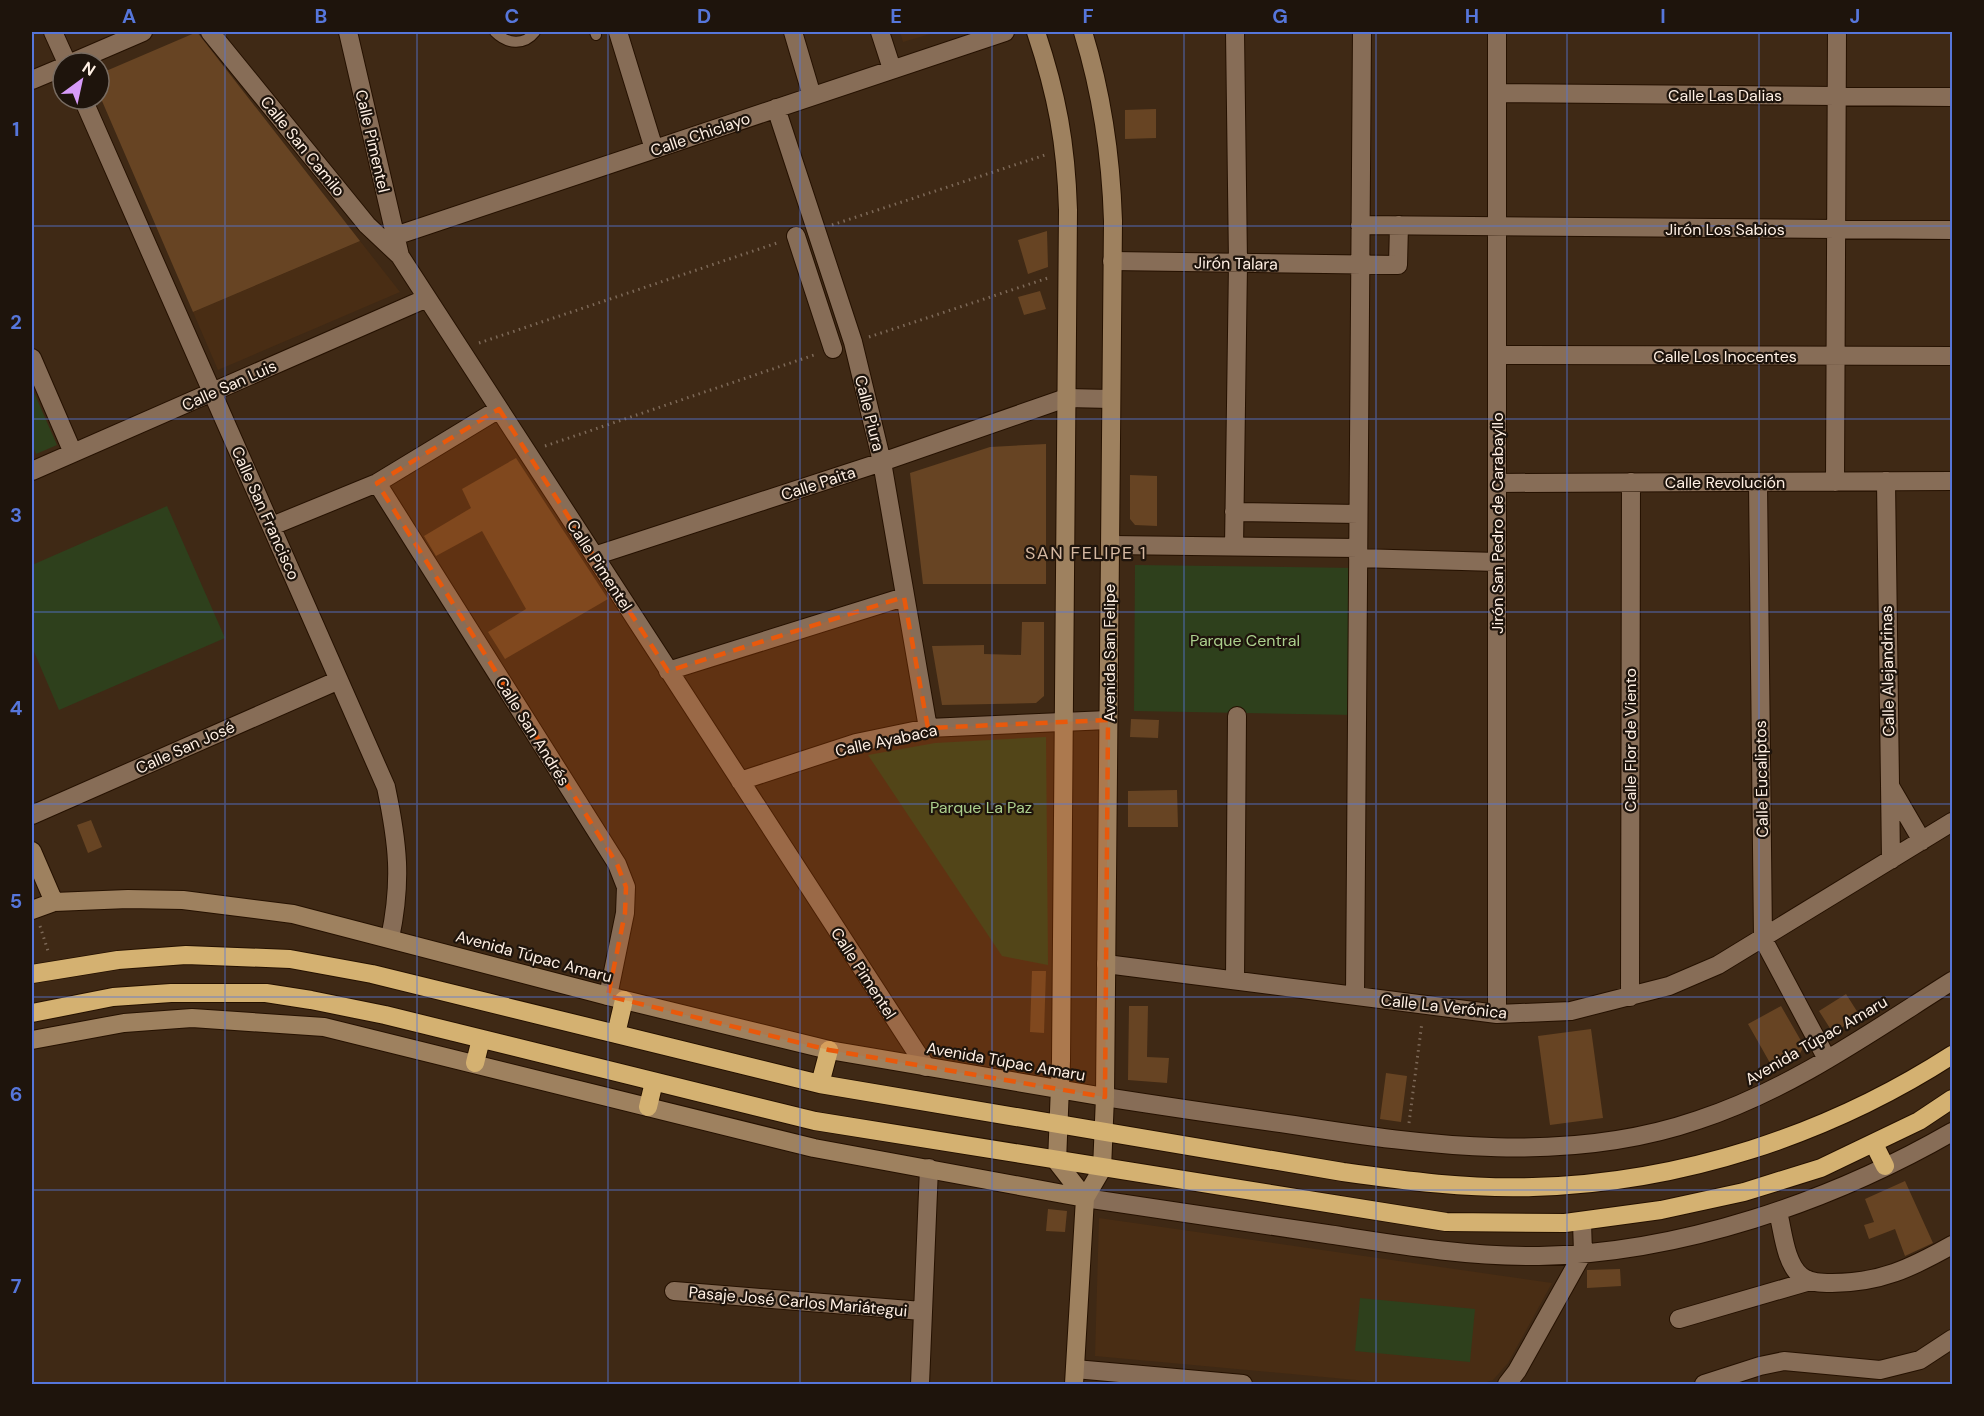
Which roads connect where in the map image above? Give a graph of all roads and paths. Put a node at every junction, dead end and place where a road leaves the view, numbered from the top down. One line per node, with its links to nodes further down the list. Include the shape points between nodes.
1 (53, 32): 17 (street)
2 (143, 32): 18 (street)
3 (210, 32): 38 (street, Calle San Camilo, via 367,225)
4 (348, 32): 36 (street, Calle Pimentel)
5 (495, 32): 6 (lane, via 517,42)
6 (535, 32)
7 (618, 32): 28 (street)
8 (793, 32): 23 (street)
9 (880, 32): 19 (street)
10 (1005, 32): 19 (street, Calle Chiclayo)
11 (1036, 32): 50 (street, via 1054,86 1067,179)
12 (1083, 32): 39 (street, Avenida San Felipe, via 1095,71 1112,177)
13 (1235, 32): 40 (street)
14 (1362, 32): 30 (street)
15 (1497, 32): 22 (street, Jirón San Pedro de Carabayllo)
16 (1837, 32): 24 (street)
17 (63, 51)
18 (98, 51)
19 (892, 69): 23 (street, Calle Chiclayo)
20 (51, 72): 21 (street)
21 (32, 80)
22 (1497, 93): 24 (street, Calle Las Dalias); 32 (street, Jirón San Pedro de Carabayllo)
23 (812, 96): 26 (street, Calle Chiclayo)
24 (1836, 96): 25 (street, Calle Las Dalias); 33 (street)
25 (1953, 97)
26 (777, 108): 28 (street, Calle Chiclayo); 34 (street, Calle Piura)
27 (88, 111): 49 (street, Calle San Francisco)
28 (654, 149): 36 (street, Calle Chiclayo)
29 (1044, 155): 34 (path)
30 (1360, 225): 31 (street, Jirón Los Sabios); 41 (street)
31 (1399, 225): 32 (street, Jirón Los Sabios); 41 (street, Jirón Talara, via 1398,265)
32 (1498, 227): 33 (street, Jirón Los Sabios); 45 (street, Jirón San Pedro de Carabayllo)
33 (1836, 229): 35 (street, Jirón Los Sabios); 46 (street)
34 (816, 230): 54 (street, Calle Piura, via 853,342)
35 (1953, 230)
36 (395, 236): 38 (street, Calle Pimentel)
37 (796, 236): 43 (path); 44 (street)
38 (400, 256): 42 (street, Calle Pimentel)
39 (1112, 261): 40 (street, Jirón Talara); 51 (street, Avenida San Felipe)
40 (1238, 263): 41 (street, Jirón Talara); 63 (street)
41 (1360, 264): 64 (street)
42 (427, 298): 43 (street, Calle Pimentel); 49 (street, Calle San Luis)
43 (460, 349): 52 (street, Calle Pimentel)
44 (833, 349)
45 (1497, 356): 46 (street, Calle Los Inocentes); 61 (street, Jirón San Pedro de Carabayllo)
46 (1835, 356): 47 (street, Calle Los Inocentes); 58 (street)
47 (1953, 356)
48 (32, 358): 53 (street)
49 (212, 392): 53 (street, Calle San Luis); 65 (street, Calle San Francisco)
50 (1066, 398): 51 (street, Calle Paita); 54 (street, Calle Paita); 76 (street)
51 (1111, 399): 66 (street, Avenida San Felipe)
52 (499, 410): 60 (street); 69 (street, Calle Pimentel)
53 (73, 453): 55 (street, Calle San Luis)
54 (882, 462): 69 (street, Calle Paita); 71 (street, Calle Piura)
55 (32, 471)
56 (1953, 481): 59 (street, Calle Revolución)
57 (1758, 482): 58 (street, Calle Revolución); 62 (street, Calle Revolución); 88 (street, Calle Eucaliptos)
58 (1835, 482): 59 (street, Calle Revolución)
59 (1886, 482): 79 (street, Calle Alejandrinas)
60 (377, 483): 65 (street); 96 (street, Calle San Andrés, via 617,864 626,887)
61 (1497, 483): 62 (street, Calle Revolución); 70 (street, Jirón San Pedro de Carabayllo)
62 (1631, 483): 95 (street, Calle Flor de Viento)
63 (1234, 512): 64 (street); 67 (street)
64 (1358, 514): 68 (street)
65 (272, 526): 73 (street, Calle San Francisco)
66 (1110, 545): 67 (street); 75 (street, Avenida San Felipe)
67 (1234, 547): 68 (street)
68 (1358, 553): 70 (street); 94 (street)
69 (594, 555): 72 (street, Calle Pimentel)
70 (1497, 562): 99 (street, Jirón San Pedro de Carabayllo)
71 (904, 597): 72 (street); 77 (street, Calle Piura)
72 (668, 671): 78 (street, Calle Pimentel)
73 (339, 680): 80 (street, Calle San José); 87 (street, Calle San Francisco, via 386,787 395,829 398,901)
74 (1237, 716): 92 (street)
75 (1108, 720): 76 (street, Calle Ayabaca); 89 (street, Avenida San Felipe)
76 (1064, 722): 77 (street, Calle Ayabaca); 110 (street)
77 (928, 728): 78 (street, Calle Ayabaca, via 856,743)
78 (740, 781): 107 (street, Calle Pimentel)
79 (1888, 783): 82 (street); 84 (street, Calle Alejandrinas)
80 (32, 815)
81 (1953, 822): 82 (street, Calle La Verónica)
82 (1922, 841): 84 (street, Calle La Verónica)
83 (32, 851): 85 (street)
84 (1891, 860): 88 (street, Calle La Verónica)
85 (54, 902): 86 (street, Avenida Túpac Amaru); 87 (street, Avenida Túpac Amaru, via 183,900 293,914)
86 (33, 910): 90 (path)
87 (390, 938): 96 (street, Avenida Túpac Amaru)
88 (1763, 939): 95 (street, Calle La Verónica, via 1718,965); 105 (street, Calle Eucaliptos)
89 (1106, 964): 92 (street, Calle La Verónica); 111 (street, Avenida San Felipe)
90 (54, 970): 91 (highway); 100 (highway, via 186,955 290,959 372,974)
91 (32, 974)
92 (1235, 980): 94 (street, Calle La Verónica)
93 (1953, 981): 105 (street, Avenida Túpac Amaru)
94 (1355, 996): 97 (street, Calle La Verónica)
95 (1630, 997): 99 (street, Calle La Verónica, via 1570,1011)
96 (616, 998): 100 (highway); 103 (street, Avenida Túpac Amaru)
97 (1425, 1005): 99 (street, Calle La Verónica); 117 (path)
98 (32, 1013): 101 (highway, via 113,997 267,993 356,1009)
99 (1497, 1014)
100 (616, 1034): 109 (highway)
101 (481, 1039): 106 (highway); 108 (highway)
102 (32, 1040): 106 (street, via 124,1023 232,1019 324,1027)
103 (829, 1050): 107 (street, Avenida Túpac Amaru); 109 (highway)
104 (1953, 1055): 116 (highway, via 1857,1109 1773,1143 1726,1158 1585,1184 1475,1187 1404,1181)
105 (1827, 1059): 117 (street, Avenida Túpac Amaru, via 1745,1102 1696,1121 1631,1136 1507,1149)
106 (474, 1063): 113 (street)
107 (926, 1067): 110 (street, Avenida Túpac Amaru)
108 (654, 1082): 113 (highway); 119 (highway, via 815,1121)
109 (820, 1084): 114 (highway)
110 (1061, 1091): 111 (street, Avenida Túpac Amaru); 114 (street)
111 (1105, 1097): 116 (street, Avenida San Felipe); 117 (street, Avenida Túpac Amaru)
112 (1953, 1099): 118 (highway)
113 (648, 1107): 121 (street, via 814,1148)
114 (1059, 1126): 116 (highway); 119 (street)
115 (1953, 1132): 120 (street)
116 (1104, 1133): 122 (street, Avenida San Felipe)
117 (1407, 1142)
118 (1874, 1144): 120 (highway); 125 (highway, via 1821,1168 1744,1192)
119 (1057, 1162): 122 (highway); 123 (street)
120 (1885, 1167): 124 (street)
121 (929, 1168): 123 (street); 130 (street)
122 (1102, 1169): 123 (street); 125 (highway, via 1446,1222)
123 (1085, 1198): 127 (street, via 1462,1253); 133 (street)
124 (1778, 1212): 127 (street, via 1694,1234); 128 (street, via 1792,1264)
125 (1582, 1222): 127 (street)
126 (1953, 1245): 128 (street, via 1885,1278 1862,1283)
127 (1583, 1253): 136 (street)
128 (1810, 1281): 131 (street)
129 (674, 1292): 130 (street, Pasaje José Carlos Mariátegui)
130 (922, 1311): 134 (street)
131 (1679, 1319)
132 (1953, 1339): 137 (street, via 1920,1360 1880,1370 1784,1361)
133 (1075, 1377): 135 (street)
134 (920, 1384)
135 (1243, 1384)
136 (1507, 1384)
137 (1704, 1384)

